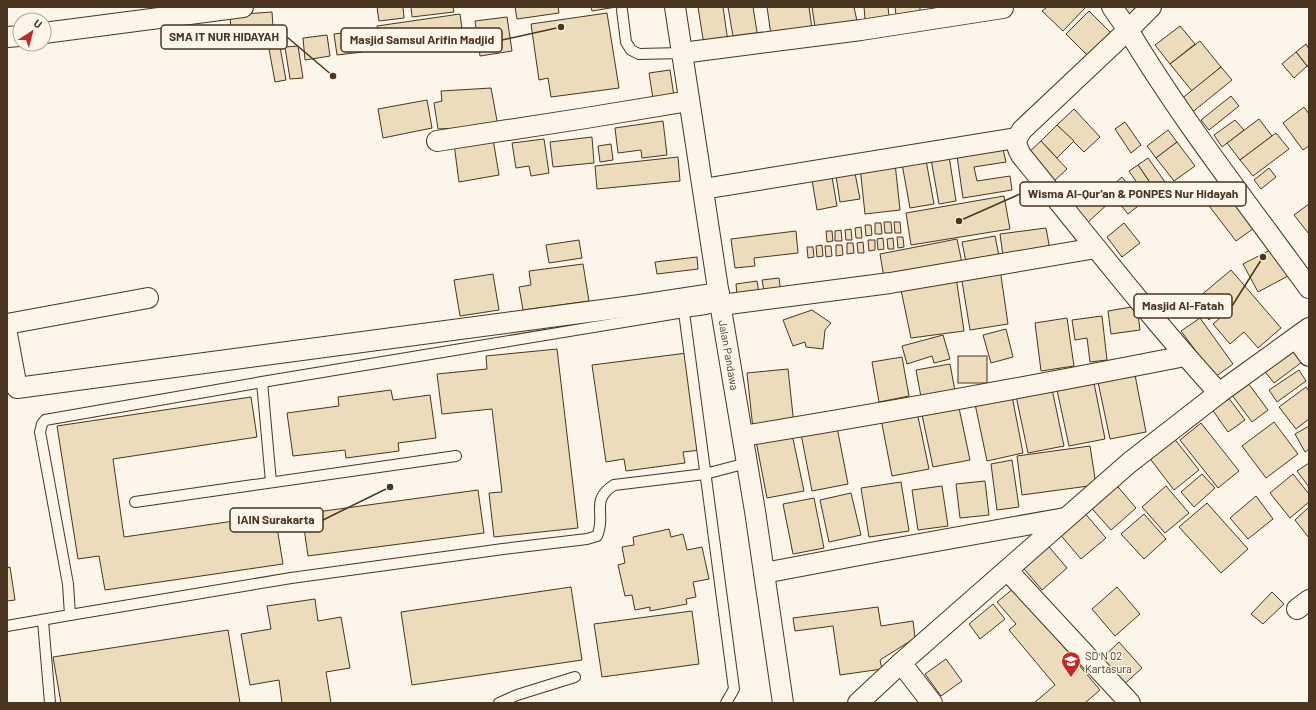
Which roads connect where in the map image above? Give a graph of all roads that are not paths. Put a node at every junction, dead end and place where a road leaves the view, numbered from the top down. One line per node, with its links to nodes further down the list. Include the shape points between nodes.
1 (243, 7): 8 (street)
2 (675, 7): 9 (street, Jalan Pandawa)
3 (1112, 7): 7 (street)
4 (1151, 7): 7 (street)
5 (1003, 8): 9 (street, via 861,30)
6 (622, 10): 9 (lane, via 626,42 631,50 638,54)
7 (1128, 30): 11 (street); 15 (street, via 1199,138)
8 (52, 31)
9 (682, 53): 10 (street, Jalan Pandawa)
10 (689, 101): 12 (street); 13 (street, Jalan Pandawa)
11 (1016, 138): 13 (street); 14 (street, via 1021,155)
12 (437, 141)
13 (703, 189): 17 (street, Jalan Pandawa)
14 (1096, 248): 17 (street, via 890,283); 22 (street)
15 (1309, 288)
16 (148, 298): 19 (street)
17 (720, 299): 18 (lane, via 706,309); 25 (street, via 640,305); 27 (street, Jalan Pandawa)
18 (684, 312): 24 (lane); 30 (lane)
19 (7, 324)
20 (1302, 333): 23 (street); 26 (street)
21 (7, 334): 25 (street)
22 (1185, 356): 26 (street); 27 (street, via 1056,382)
23 (1309, 356)
24 (262, 382): 31 (lane); 36 (lane, via 44,421 40,432 66,577)
25 (12, 389)
26 (1219, 394): 33 (street, via 1129,463)
27 (743, 436): 29 (street, Jalan Pandawa)
28 (456, 456): 31 (lane)
29 (747, 463): 30 (lane); 35 (street, Jalan Pandawa)
30 (705, 474): 36 (lane, via 614,485 600,498 600,529 597,536 587,540 291,578); 43 (lane, via 734,689)
31 (271, 482): 32 (lane)
32 (135, 502)
33 (1065, 518): 34 (street); 35 (street)
34 (1007, 570): 39 (street); 47 (street)
35 (764, 573): 44 (street, Jalan Pandawa)
36 (70, 615): 37 (lane)
37 (43, 621): 38 (lane); 41 (lane)
38 (7, 626)
39 (901, 663): 45 (street); 46 (street)
40 (575, 677): 42 (lane)
41 (50, 703)
42 (499, 703)
43 (726, 703)
44 (783, 703)
45 (858, 703)
46 (932, 703)
47 (1130, 703)

